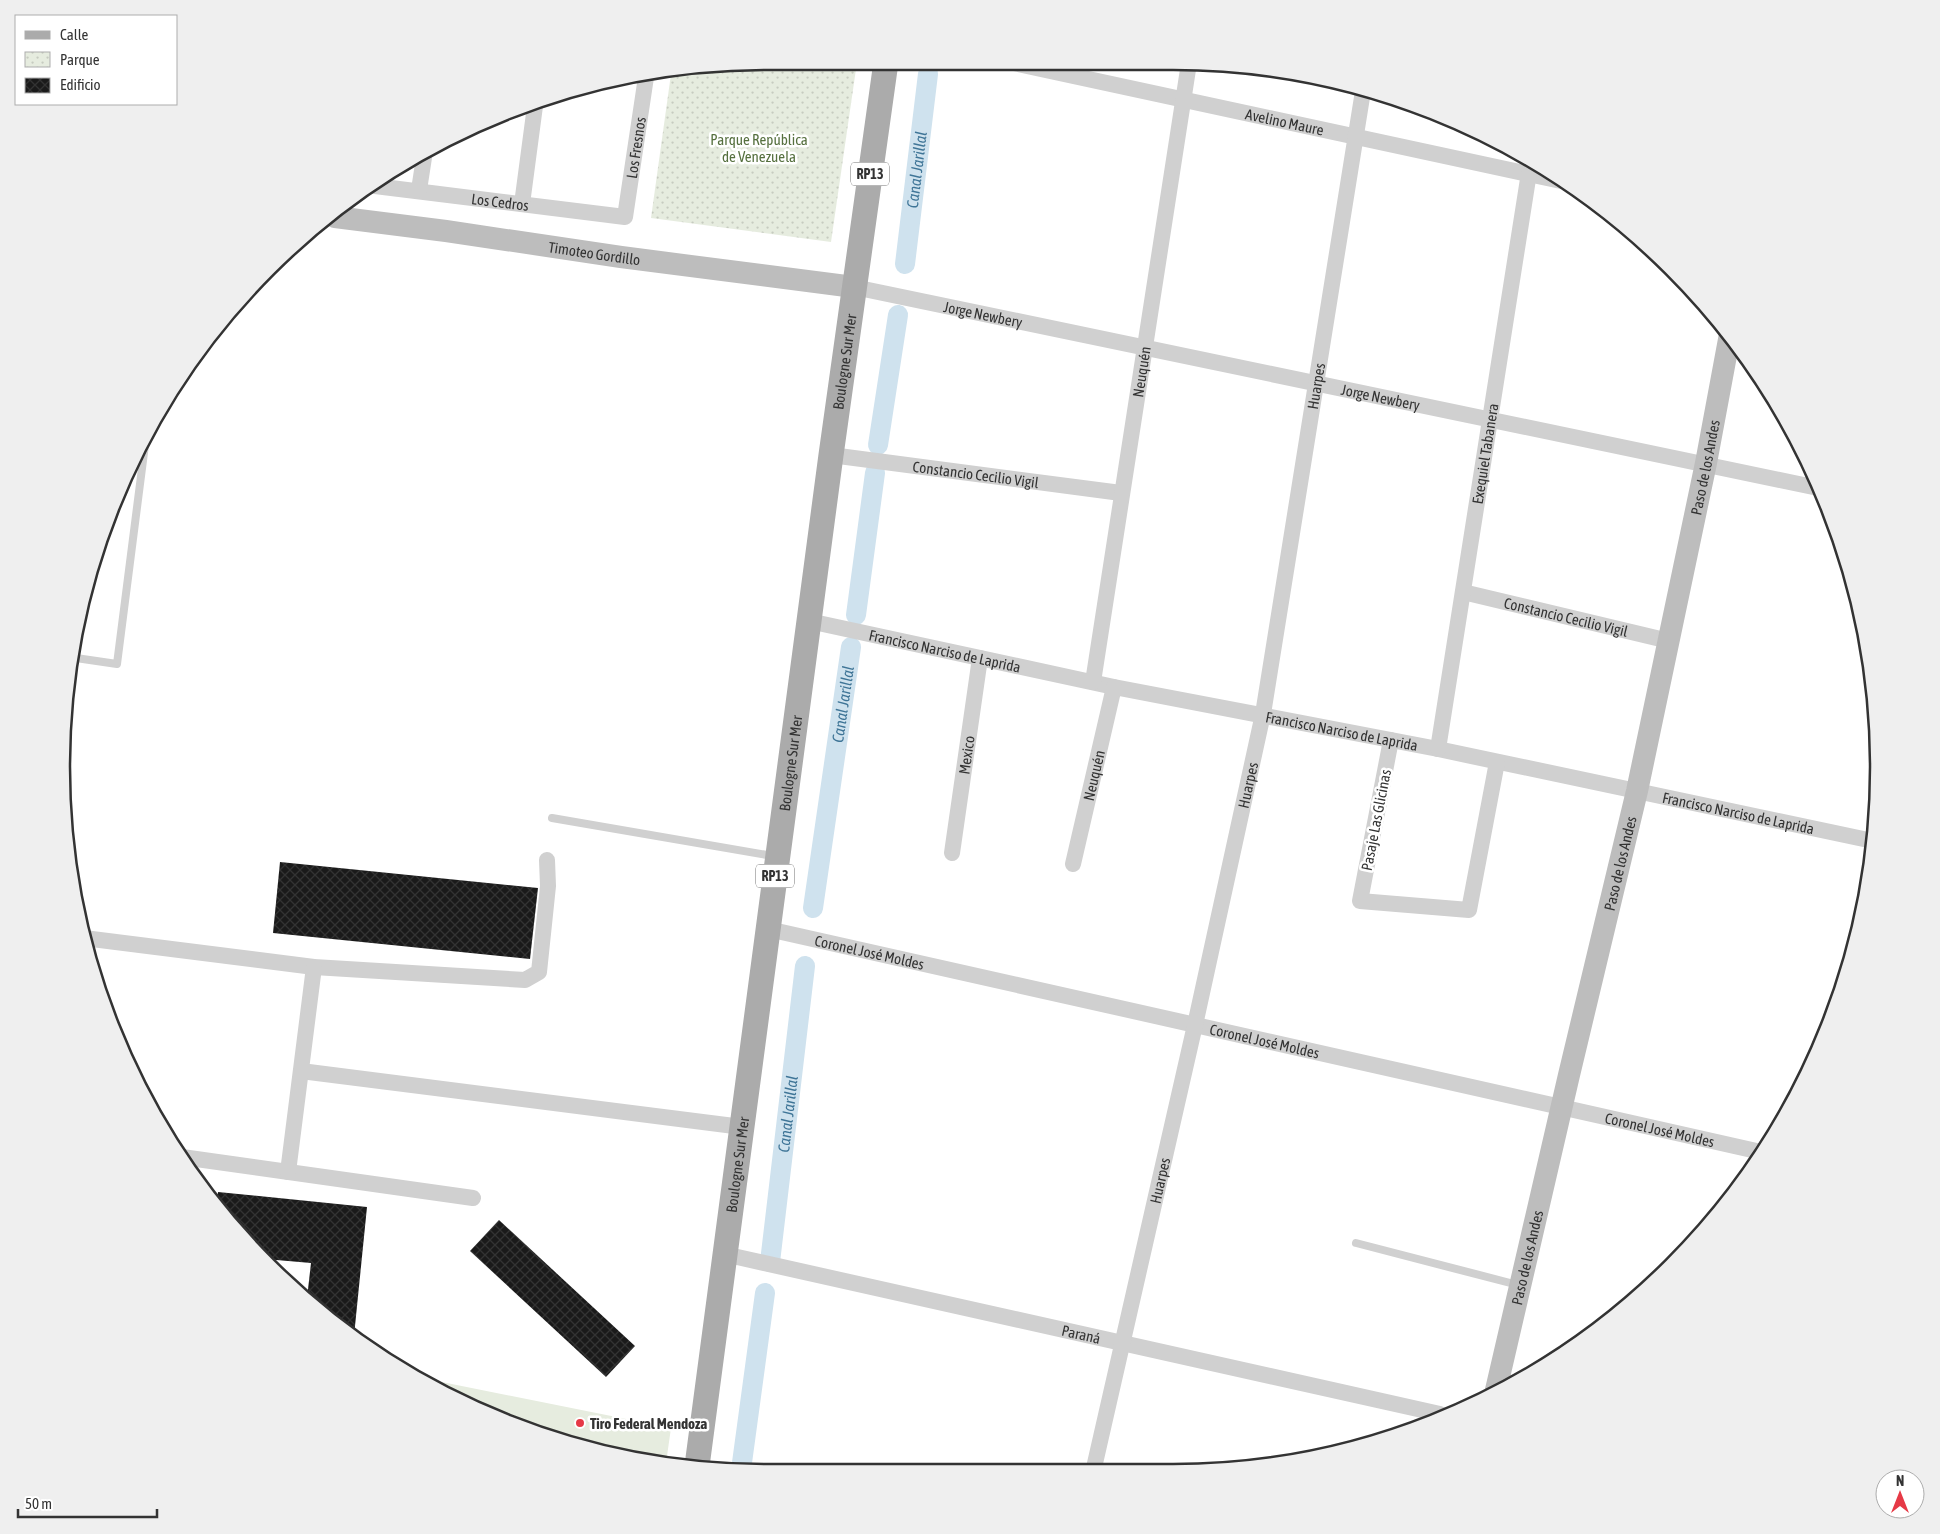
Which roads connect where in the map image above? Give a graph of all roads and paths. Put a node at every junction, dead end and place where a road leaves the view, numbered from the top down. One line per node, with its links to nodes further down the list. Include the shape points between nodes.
1 (885, 70): 17 (main road, Boulogne Sur Mer / RP13)
2 (1045, 70): 6 (street, Avelino Maure)
3 (1188, 70): 6 (street, Neuquén)
4 (645, 81): 16 (street, Los Fresnos)
5 (1362, 97): 8 (street, Huarpes)
6 (1183, 101): 8 (street, Avelino Maure); 18 (street, Neuquén)
7 (534, 110): 14 (street)
8 (1356, 137): 10 (street, Avelino Maure); 20 (street, Huarpes)
9 (424, 160): 13 (street)
10 (1528, 167)
11 (1530, 167): 21 (street, Exequiel Tabanera)
12 (381, 187): 13 (street, Los Cedros)
13 (419, 190): 14 (street, Los Cedros)
14 (522, 204): 16 (street, Los Cedros)
15 (340, 217): 17 (street, Timoteo Gordillo, via 621,258)
16 (625, 217)
17 (854, 287): 18 (street, Jorge Newbery); 22 (main road, Boulogne Sur Mer / RP13)
18 (1144, 346): 20 (street, Jorge Newbery); 26 (street, Neuquén)
19 (1728, 346): 24 (street, Paso de los Andes)
20 (1317, 382): 21 (street, Jorge Newbery); 34 (street, Huarpes)
21 (1491, 419): 24 (street, Jorge Newbery); 27 (street, Exequiel Tabanera)
22 (832, 455): 26 (street, Constancio Cecilio Vigil); 28 (main road, Boulogne Sur Mer / RP13)
23 (144, 456): 30 (lane, via 117,664)
24 (1706, 463): 25 (street, Jorge Newbery); 29 (street, Paso de los Andes)
25 (1811, 486)
26 (1122, 493): 32 (street, Neuquén)
27 (1463, 592): 29 (street, Constancio Cecilio Vigil); 36 (street, Exequiel Tabanera)
28 (809, 621): 31 (street, Francisco Narciso de Laprida); 42 (main road, Boulogne Sur Mer / RP13)
29 (1669, 641): 38 (street, Paso de los Andes)
30 (79, 658)
31 (980, 658): 32 (street, Francisco Narciso de Laprida); 41 (street, Mexico)
32 (1093, 682): 33 (street, Francisco Narciso de Laprida)
33 (1114, 687): 34 (street, Francisco Narciso de Laprida); 44 (street, Neuquén)
34 (1263, 714): 35 (street, Francisco Narciso de Laprida); 48 (street, Huarpes)
35 (1391, 740): 36 (street, Francisco Narciso de Laprida); 37 (street, Pasaje Las Glicinas, via 1360,901 1468,910)
36 (1438, 749): 37 (street, Francisco Narciso de Laprida)
37 (1497, 762): 38 (street, Francisco Narciso de Laprida)
38 (1637, 791): 40 (street, Francisco Narciso de Laprida); 50 (street, Paso de los Andes)
39 (552, 818): 42 (lane)
40 (1866, 840)
41 (952, 853)
42 (778, 857): 45 (main road, Boulogne Sur Mer / RP13)
43 (547, 860): 47 (street, via 548,886 539,972 524,980)
44 (1073, 864)
45 (768, 929): 48 (street, Coronel José Moldes); 51 (main road, Boulogne Sur Mer / RP13)
46 (92, 939): 47 (street)
47 (314, 967): 49 (street)
48 (1195, 1025): 50 (street, Coronel José Moldes); 59 (street, Huarpes)
49 (301, 1071): 51 (street); 54 (street)
50 (1562, 1108): 52 (street, Coronel José Moldes); 58 (street, Paso de los Andes)
51 (742, 1127): 57 (main road, Boulogne Sur Mer / RP13)
52 (1755, 1151)
53 (190, 1158): 54 (street)
54 (288, 1172): 55 (street)
55 (474, 1198)
56 (1356, 1243): 58 (lane)
57 (724, 1254): 59 (street, Paraná); 62 (main road, Boulogne Sur Mer / RP13)
58 (1520, 1286): 60 (street, Paso de los Andes)
59 (1122, 1343): 61 (street, Paraná); 63 (street, Huarpes)
60 (1498, 1383)
61 (1435, 1413)
62 (697, 1460)
63 (1095, 1464)

